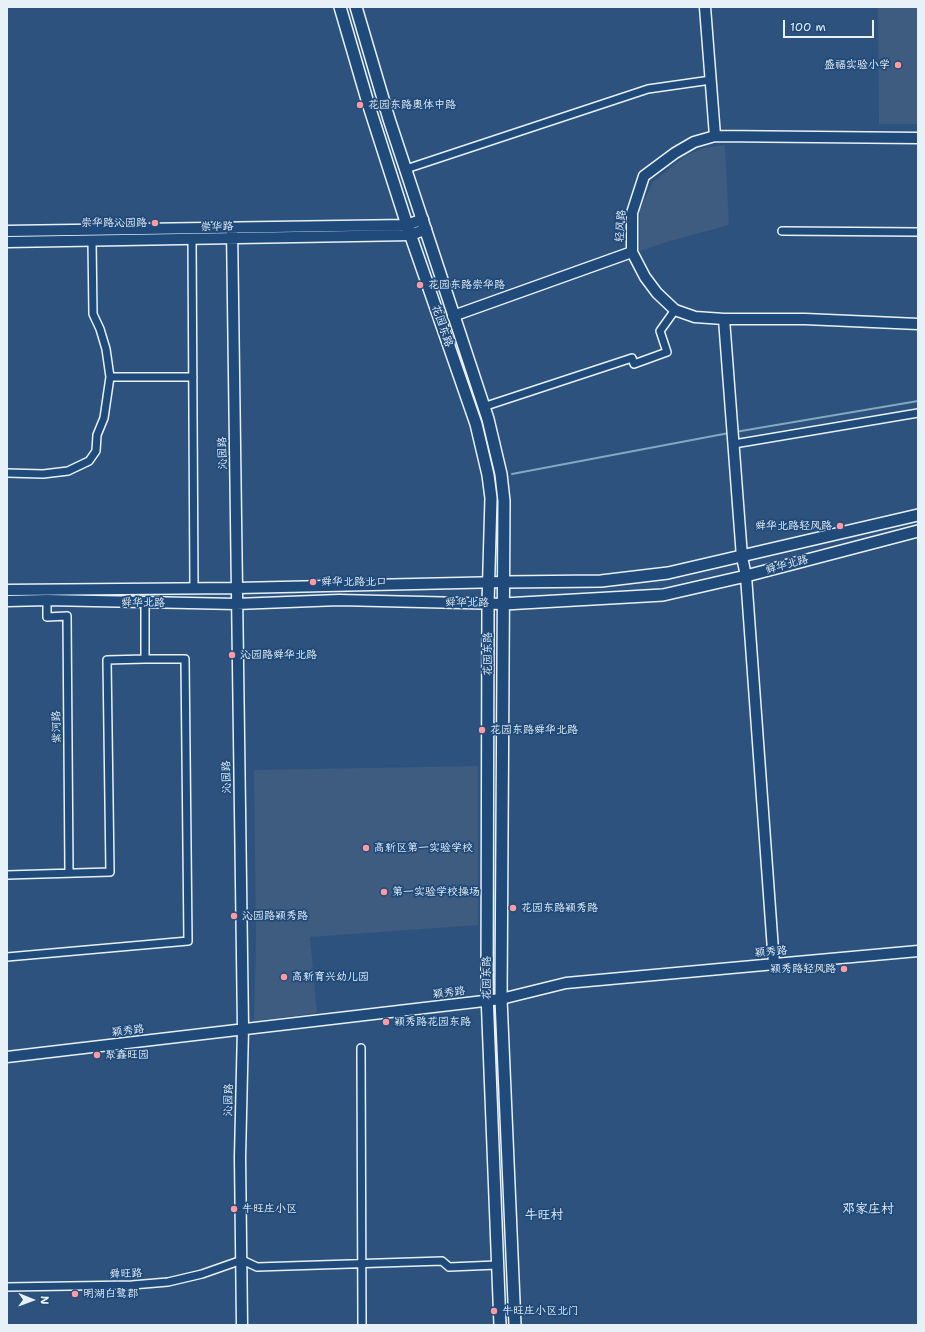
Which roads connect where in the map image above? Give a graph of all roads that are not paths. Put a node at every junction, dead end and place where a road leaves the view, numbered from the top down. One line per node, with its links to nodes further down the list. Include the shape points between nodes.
1 (340, 7): 8 (main road, 花园东路)
2 (356, 7): 7 (main road, 花园东路)
3 (704, 7): 4 (main road)
4 (711, 80): 5 (main road); 7 (street, via 648,89)
5 (714, 136): 6 (main road, 轻风路); 19 (main road, 轻风路, via 694,142 644,176 632,213)
6 (918, 138)
7 (406, 169): 9 (main road, 花园东路)
8 (407, 224): 9 (main road, 崇华路); 10 (main road, 崇华路); 14 (main road, 花园东路)
9 (425, 224): 14 (main road, 崇华路); 21 (main road, 花园东路)
10 (232, 228): 12 (main road, 崇华路); 16 (main road, 沁园路)
11 (782, 230): 13 (street)
12 (7, 231)
13 (918, 232)
14 (411, 235): 16 (main road, 崇华路); 35 (main road, 花园东路, via 476,424 488,475 492,512)
15 (192, 239): 16 (main road, 崇华路); 17 (main road, 崇华路); 25 (street)
16 (232, 239): 37 (main road, 沁园路)
17 (92, 241): 18 (main road, 崇华路); 24 (street, via 93,314 106,349)
18 (7, 242)
19 (632, 252): 20 (main road, via 657,293); 21 (main road, 轻风路)
20 (675, 310): 22 (main road, via 695,317); 26 (street, via 660,331 667,352 634,364 632,358)
21 (453, 316): 26 (main road, 花园东路)
22 (724, 319): 23 (main road, via 805,319); 28 (main road)
23 (918, 324)
24 (110, 377): 25 (street); 29 (street, via 96,451 89,461 68,471 43,474)
25 (193, 377): 36 (street)
26 (483, 407): 34 (main road, 花园东路, via 501,474 504,501)
27 (918, 413): 28 (street)
28 (733, 436): 32 (main road)
29 (7, 473)
30 (918, 515): 32 (main road, 舜华北路)
31 (918, 531): 33 (main road, 舜华北路)
32 (742, 557): 33 (main road); 34 (main road, 舜华北路, via 668,573 601,581)
33 (746, 576): 44 (main road, 舜华北路, via 663,595); 50 (main road)
34 (504, 582): 35 (main road, 舜华北路); 44 (main road, 花园东路)
35 (489, 583): 37 (main road, 舜华北路); 42 (main road, 花园东路)
36 (194, 588): 37 (main road, 舜华北路); 38 (main road, 舜华北路)
37 (237, 588): 43 (main road, 沁园路)
38 (7, 590)
39 (47, 600): 40 (main road, 舜华北路); 41 (main road, 舜华北路); 46 (street, 紫河路, via 47,617 67,616)
40 (7, 601)
41 (146, 603): 43 (main road, 舜华北路); 45 (street)
42 (488, 603): 43 (main road, 舜华北路, via 339,600); 44 (main road, 舜华北路); 52 (main road, 花园东路)
43 (236, 604): 53 (main road, 沁园路)
44 (504, 604): 51 (main road, 花园东路)
45 (146, 659): 46 (street, via 107,660 110,872); 49 (street, via 185,659 188,941)
46 (70, 873): 47 (street)
47 (7, 876)
48 (918, 952): 50 (main road, 颖秀路)
49 (7, 957)
50 (774, 964): 51 (main road, 颖秀路, via 566,983)
51 (501, 999): 52 (main road, 颖秀路); 63 (main road, 花园东路)
52 (487, 1000): 53 (main road, 颖秀路); 58 (main road, 花园东路)
53 (242, 1029): 55 (main road, 颖秀路); 56 (main road, 沁园路)
54 (361, 1048): 57 (street)
55 (7, 1057)
56 (242, 1260): 57 (street, via 257,1267); 59 (street, 舜旺路, via 202,1274 168,1282); 60 (main road, 沁园路)
57 (362, 1264): 58 (street, via 442,1261 449,1267); 61 (street)
58 (497, 1264): 62 (main road, 花园东路)
59 (7, 1287)
60 (242, 1325)
61 (362, 1325)
62 (500, 1325)
63 (515, 1325)

